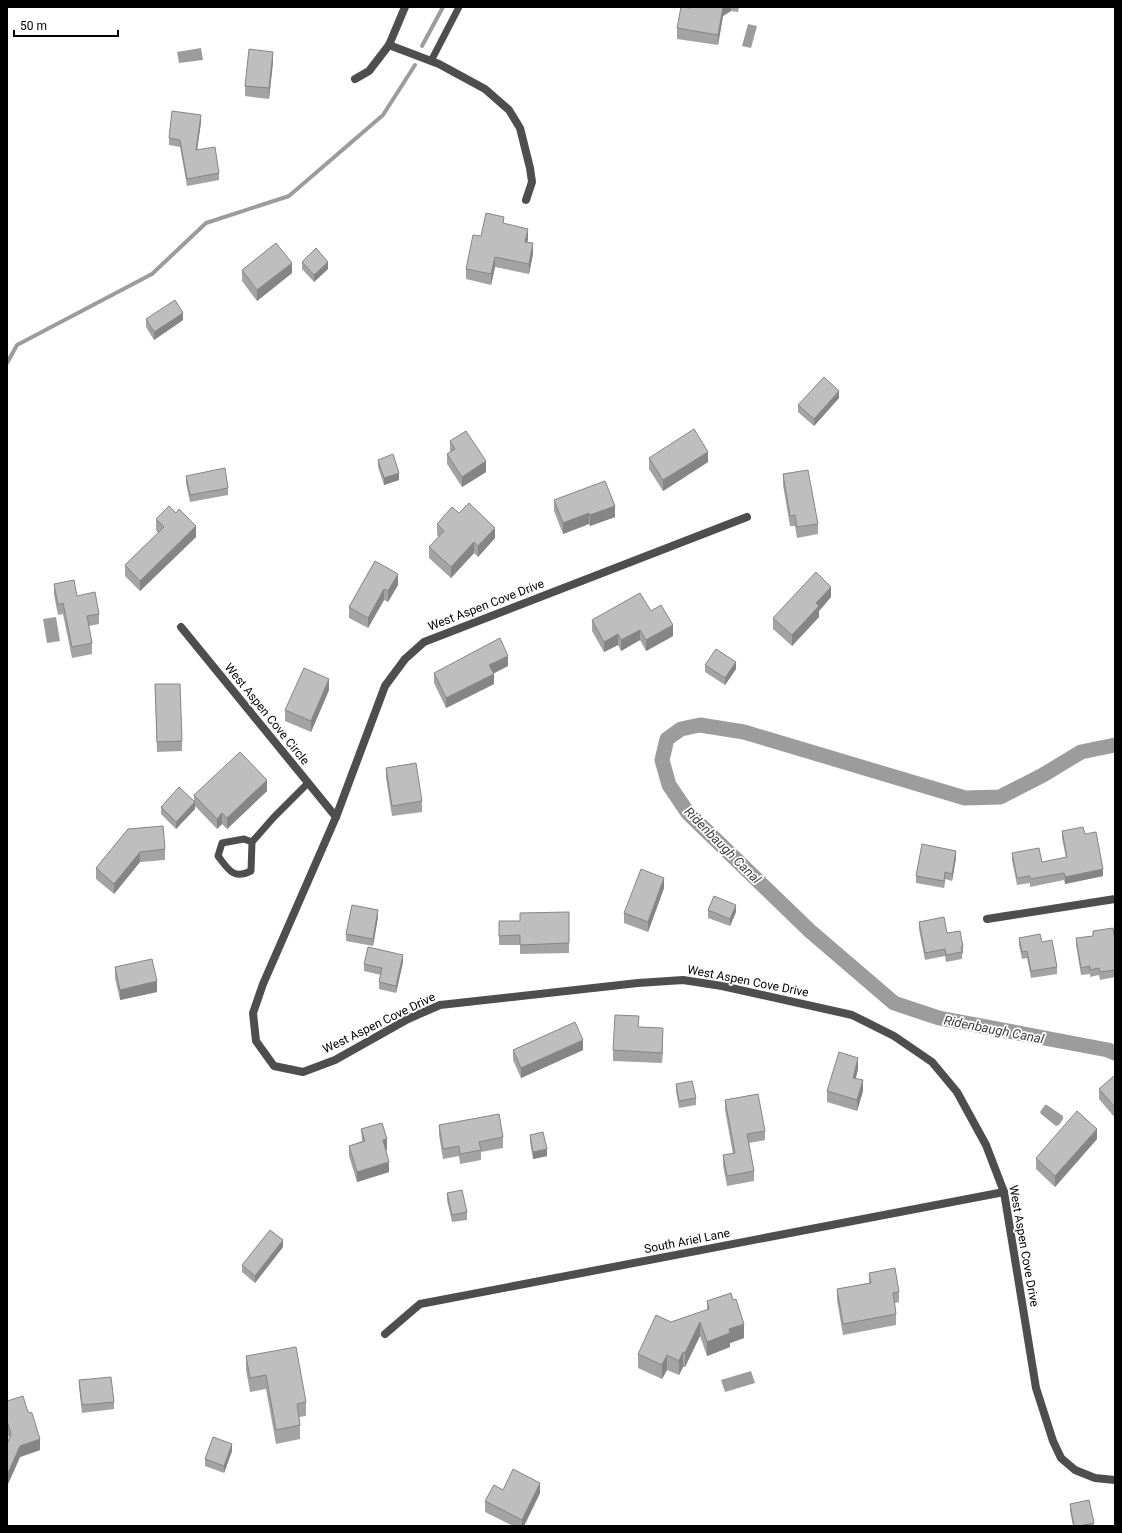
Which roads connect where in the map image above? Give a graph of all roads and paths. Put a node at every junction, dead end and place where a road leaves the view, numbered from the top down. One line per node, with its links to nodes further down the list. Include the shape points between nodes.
1 (405, 7): 3 (street)
2 (459, 7): 4 (lane)
3 (389, 45): 4 (street); 5 (street, via 369,71)
4 (431, 61): 6 (street, via 485,89 509,110 520,128 530,168 532,182)
5 (355, 79)
6 (526, 200)
7 (748, 517): 10 (street, West Aspen Cove Drive, via 424,642 405,659 385,686)
8 (181, 627): 9 (street, West Aspen Cove Circle)
9 (308, 783): 10 (street, West Aspen Cove Circle); 11 (lane)
10 (336, 817): 14 (street, West Aspen Cove Drive, via 254,1013 256,1041 274,1066 303,1072 335,1060 440,1004 684,980 722,986 852,1015 894,1036 932,1062 957,1092 986,1145)
11 (252, 842): 11 (lane, via 251,871 244,874 230,872 218,856 222,843 244,839)
12 (1115, 899): 13 (street)
13 (987, 918)
14 (1004, 1192): 15 (street, South Ariel Lane, via 420,1304); 16 (street, West Aspen Cove Drive, via 1036,1388 1053,1441 1061,1458 1075,1470 1095,1478)
15 (385, 1334)
16 (1115, 1480)

